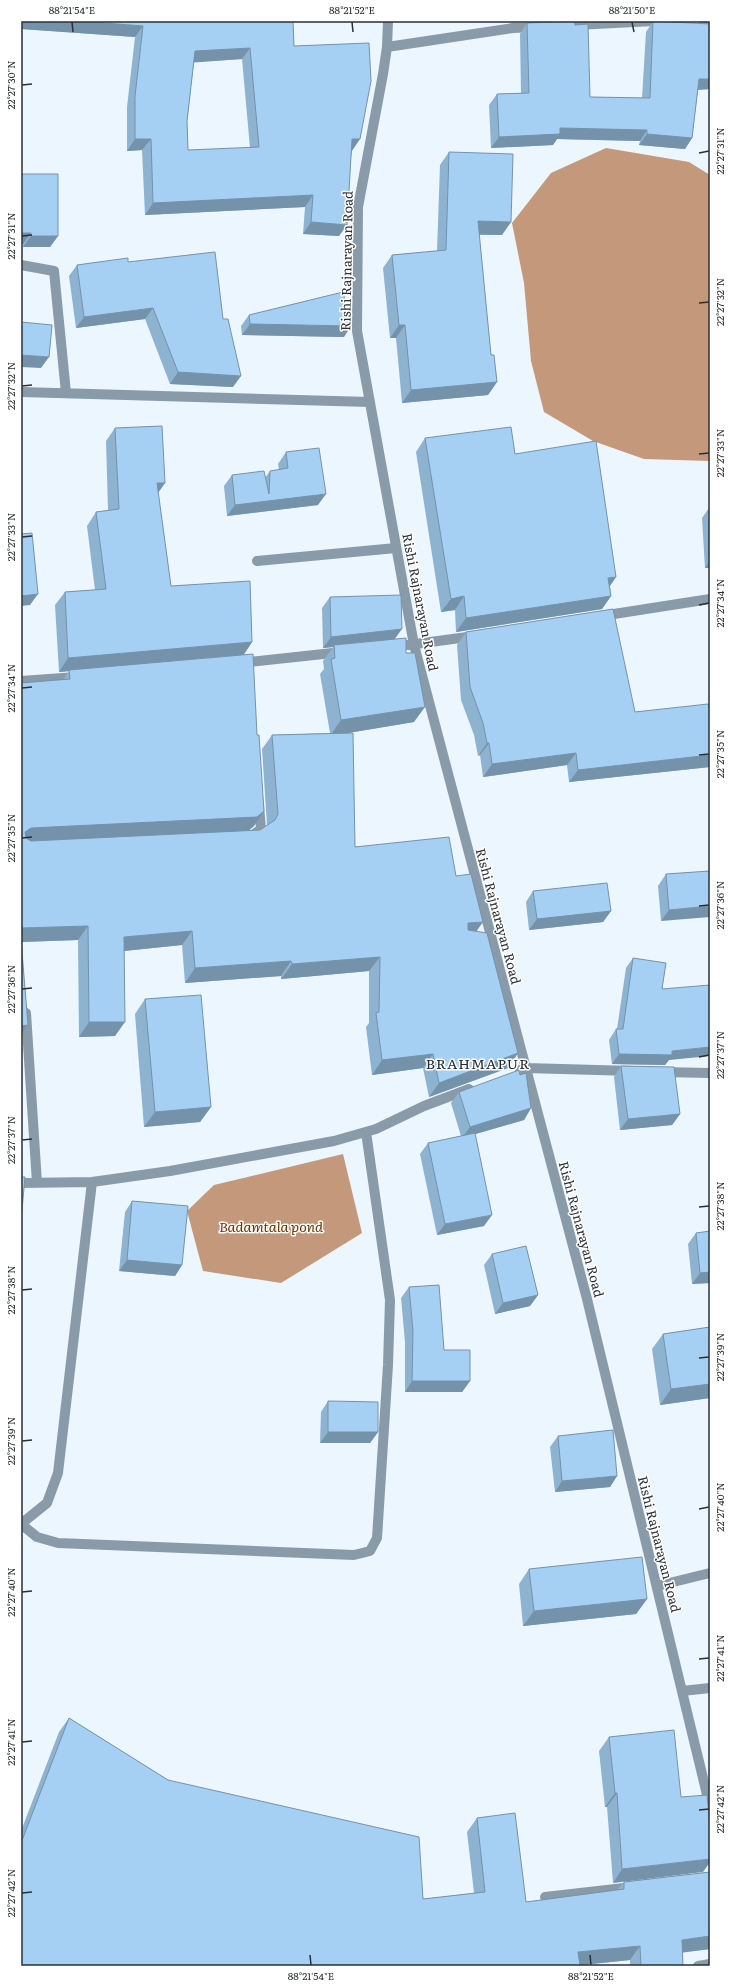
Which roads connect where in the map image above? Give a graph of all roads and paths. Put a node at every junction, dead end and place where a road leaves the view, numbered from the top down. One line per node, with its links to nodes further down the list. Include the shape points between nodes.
1 (388, 21): 7 (street, Rishi Rajnarayan Road)
2 (654, 21): 6 (street)
3 (704, 21): 4 (street)
4 (710, 22)
5 (551, 26): 7 (street, via 513,28)
6 (566, 26)
7 (387, 47): 11 (street, Rishi Rajnarayan Road, via 358,207 357,331)
8 (21, 265): 10 (street, via 54,271)
9 (21, 392): 10 (street)
10 (66, 393): 11 (street)
11 (370, 402): 12 (street, Rishi Rajnarayan Road)
12 (396, 548): 13 (street); 17 (street, Rishi Rajnarayan Road)
13 (257, 561)
14 (710, 600): 15 (street)
15 (587, 618)
16 (489, 634): 17 (street)
17 (414, 645): 18 (street); 26 (street, Rishi Rajnarayan Road)
18 (398, 646)
19 (351, 651): 20 (street, via 250,666)
20 (227, 664)
21 (91, 676): 22 (street)
22 (21, 681)
23 (259, 796): 24 (street, via 260,829 249,838)
24 (242, 838)
25 (25, 1002): 33 (street)
26 (526, 1068): 27 (street); 28 (street); 36 (street, Rishi Rajnarayan Road, via 588,1299)
27 (511, 1073)
28 (710, 1073)
29 (482, 1084): 30 (street)
30 (366, 1132): 31 (street, via 326,1142 170,1171); 34 (street, via 390,1300 377,1538 370,1551 354,1555 58,1543 37,1537)
31 (92, 1182): 33 (street); 34 (street, via 58,1473 47,1503)
32 (21, 1183): 33 (street)
33 (37, 1183)
34 (21, 1524)
35 (710, 1573): 36 (street)
36 (657, 1586): 38 (street, Rishi Rajnarayan Road)
37 (710, 1688): 38 (street)
38 (682, 1691): 39 (street, Rishi Rajnarayan Road)
39 (710, 1807)
40 (639, 1886): 41 (street)
41 (545, 1897)
42 (710, 1964): 43 (street)
43 (698, 1966)

